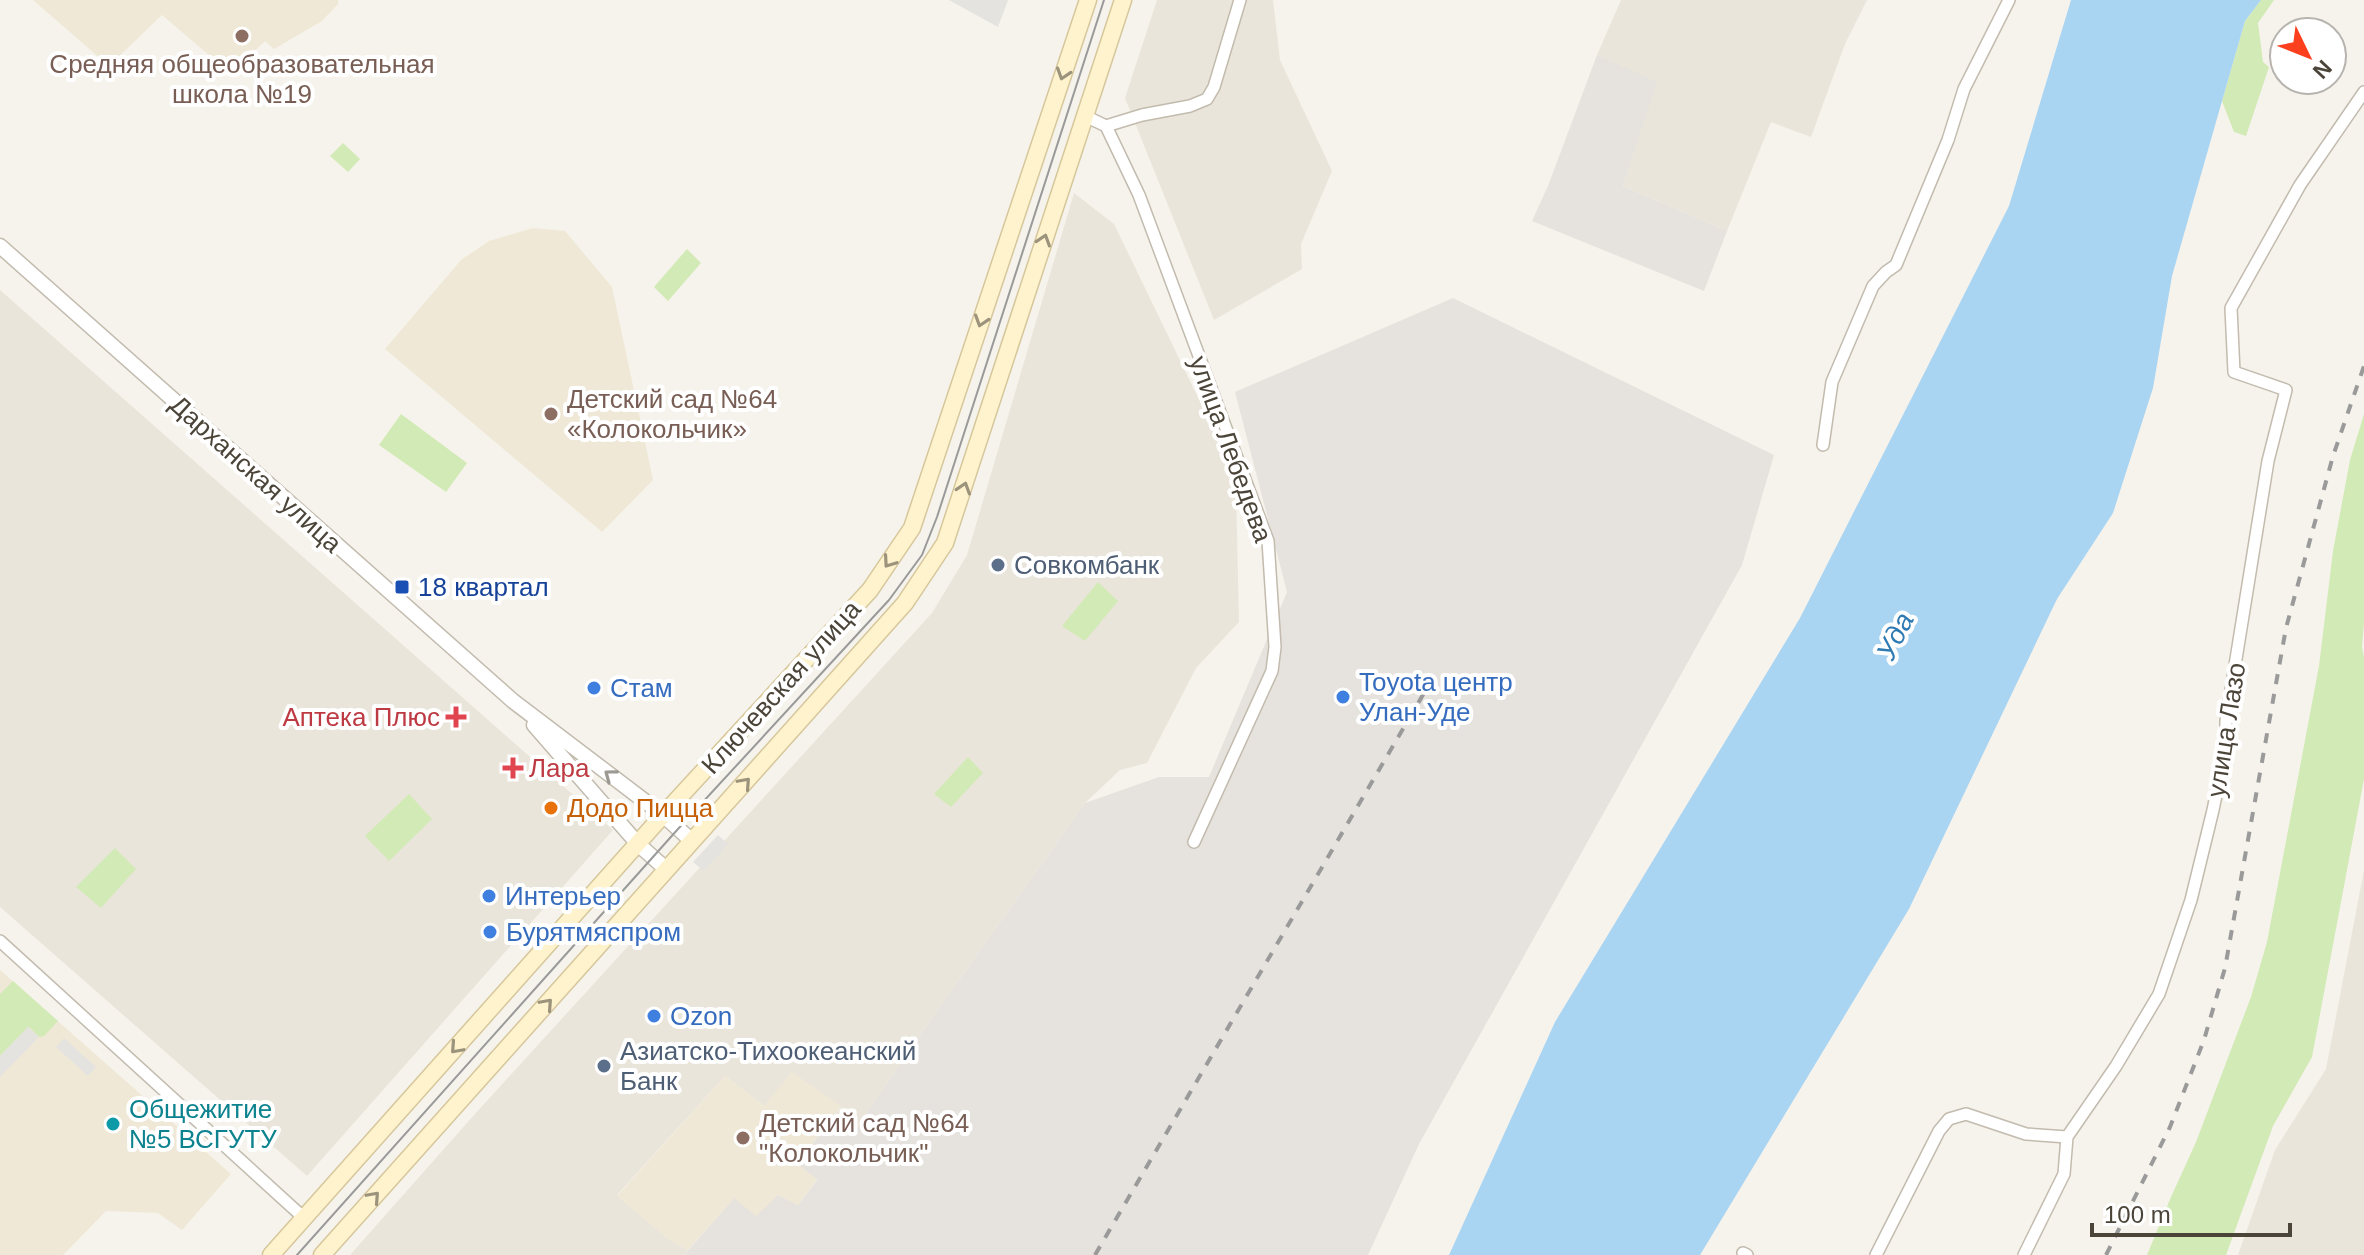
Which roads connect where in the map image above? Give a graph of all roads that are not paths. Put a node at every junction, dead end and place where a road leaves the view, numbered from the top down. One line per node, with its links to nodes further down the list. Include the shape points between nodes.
1 (1088, 0): 11 (main road, Ключевская улица, one-way to 11, via 912,528 870,590)
2 (1123, 0): 6 (main road, Ключевская улица)
3 (1240, 0): 7 (street, via 1207,99)
4 (2009, 0): 9 (street, via 1964,89 1896,265 1873,286 1832,382)
5 (2364, 92): 17 (street, улица Лазо, via 2300,185 2231,308 2234,372 2286,390 2268,461 2221,775 2191,900 2159,994)
6 (1085, 116): 7 (street); 12 (main road, Ключевская улица, one-way to 6, via 905,603 945,543)
7 (1106, 126): 13 (street, улица Лебедева, via 1139,195 1268,541 1272,671)
8 (0, 246): 10 (street, Дарханская улица)
9 (1823, 445)
10 (513, 701): 11 (street, Дарханская улица, one-way to 10); 14 (street, Дарханская улица)
11 (663, 815): 12 (street, Дарханская улица); 14 (main road, Ключевская улица)
12 (692, 841): 15 (main road, Ключевская улица)
13 (1194, 842)
14 (638, 844): 15 (street, Дарханская улица); 18 (main road, Ключевская улица, one-way to 18)
15 (667, 870): 20 (main road, Ключевская улица, one-way to 15)
16 (0, 941): 18 (street)
17 (2067, 1137): 21 (street, via 2026,1134 1966,1114 1949,1119); 22 (street, via 2064,1174)
18 (304, 1218): 19 (main road, Ключевская улица)
19 (271, 1255)
20 (322, 1255)
21 (1876, 1255)
22 (2024, 1255)

